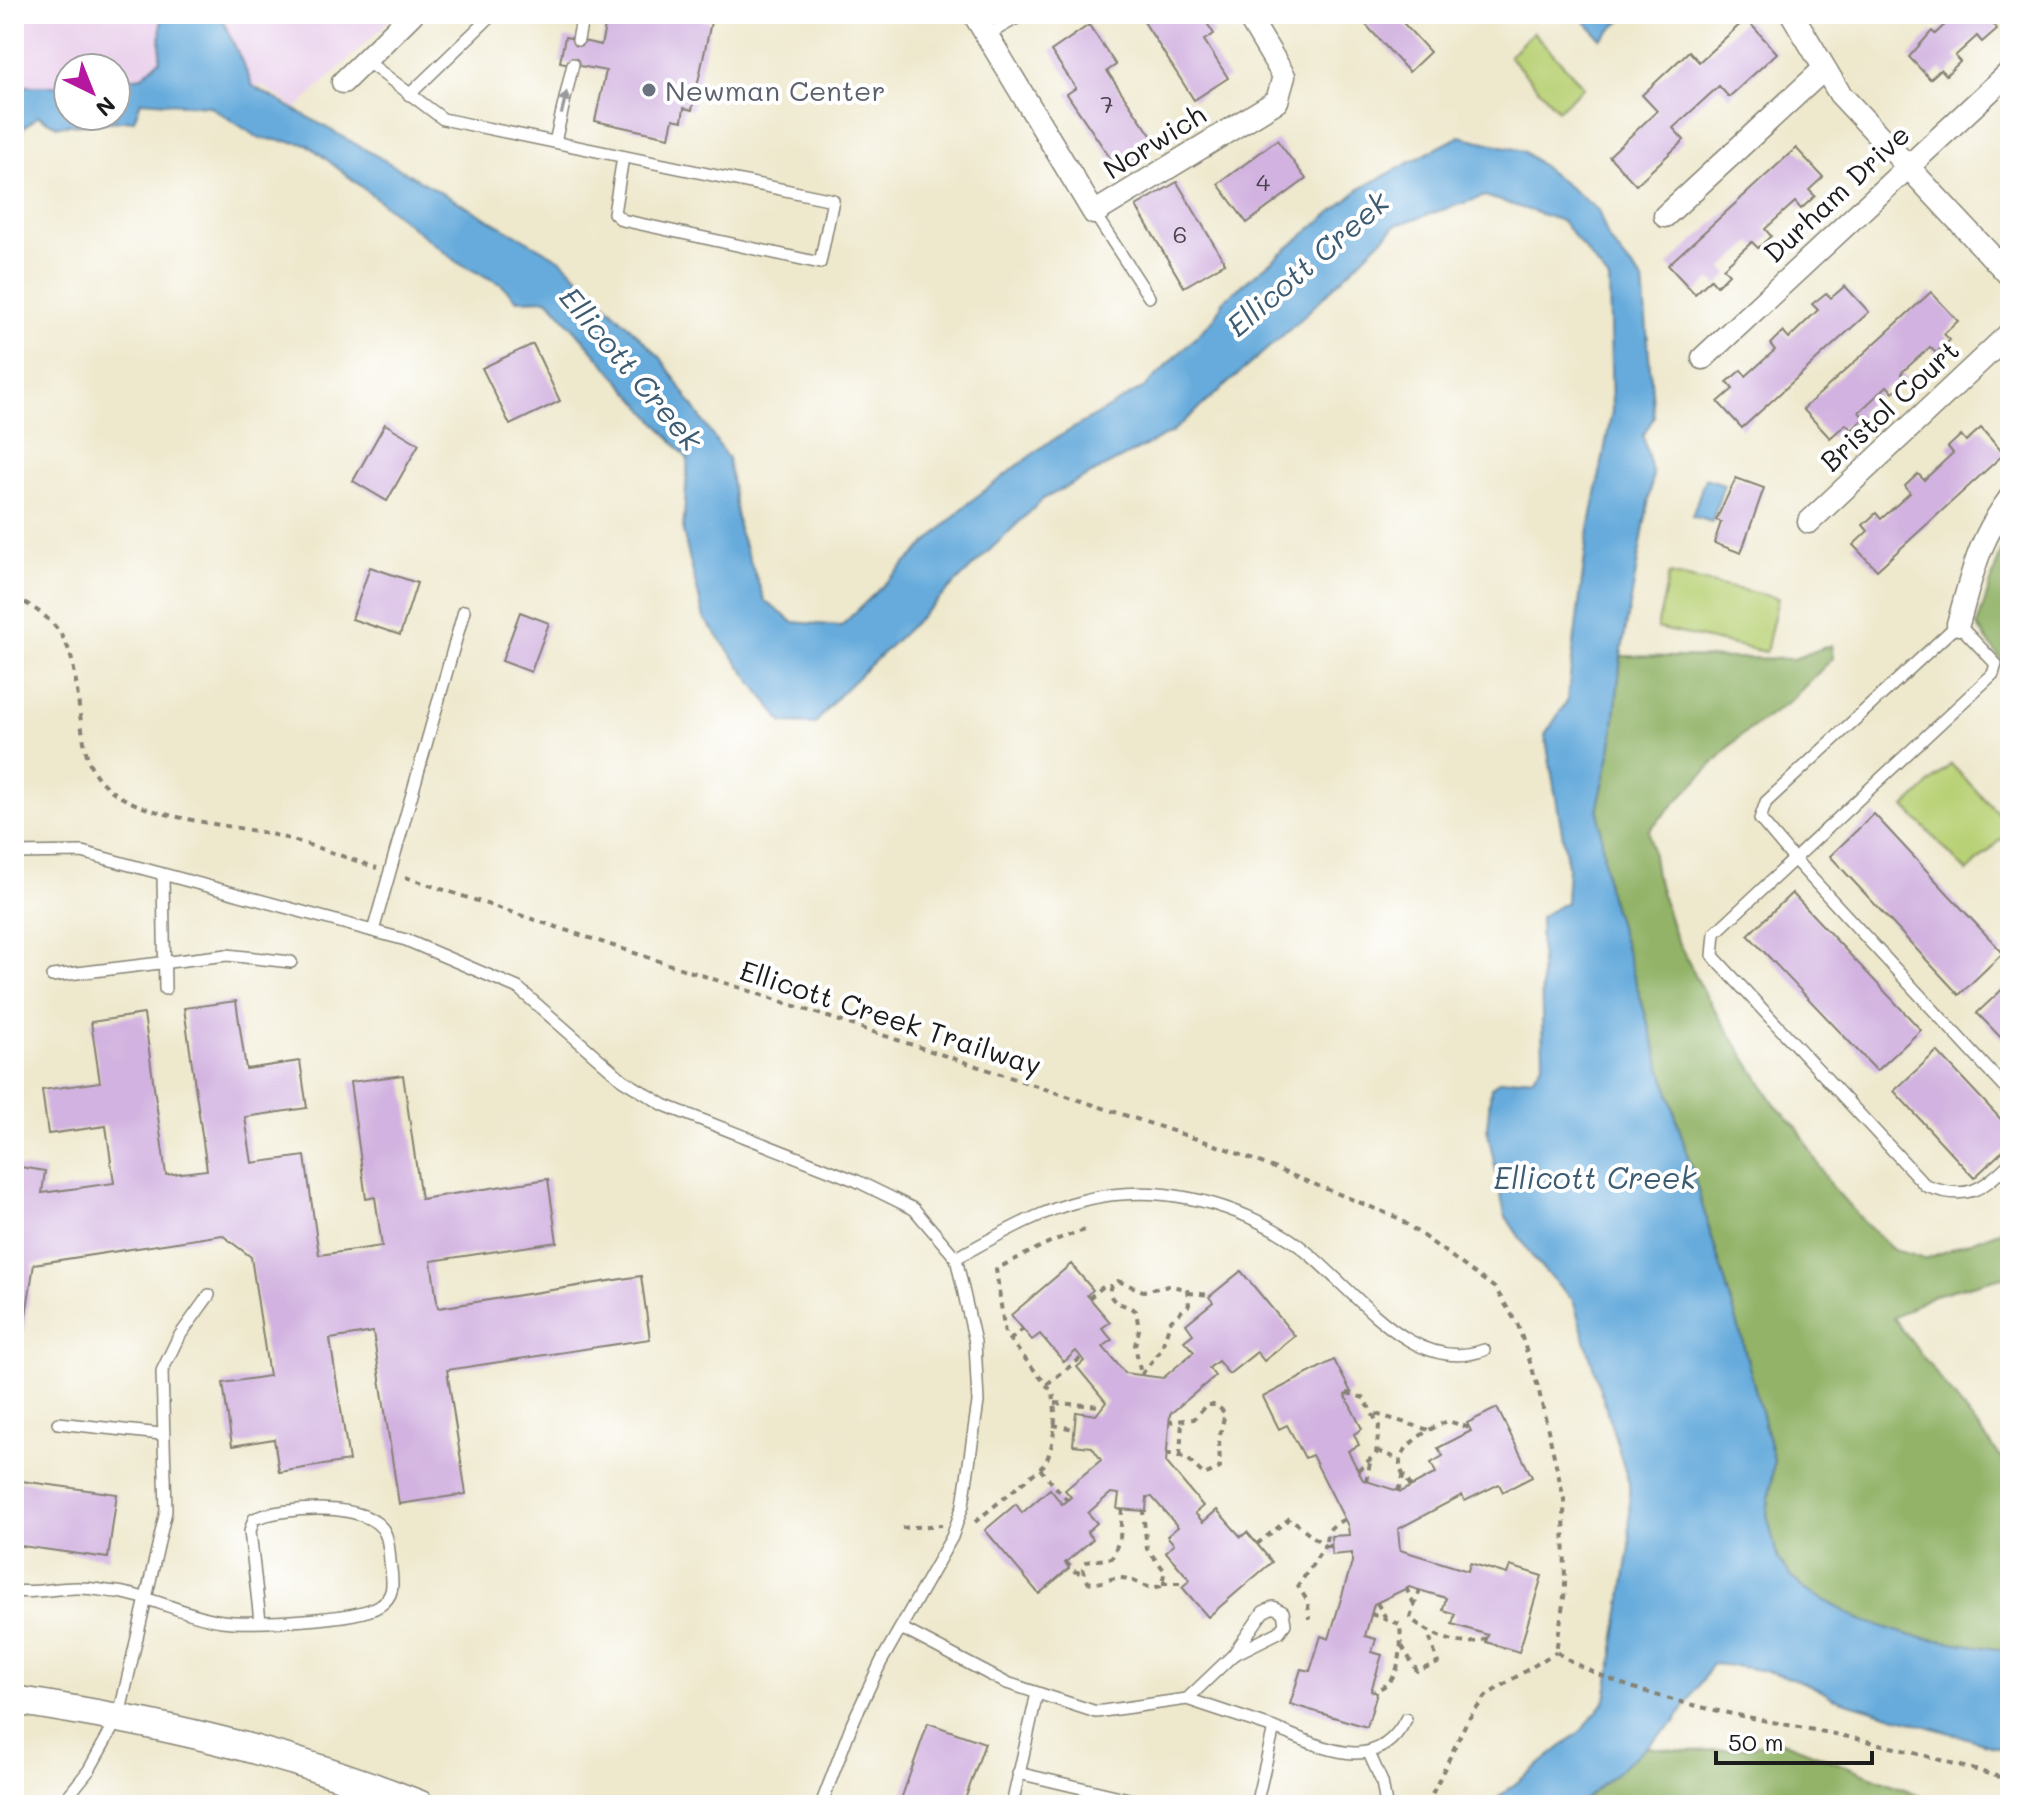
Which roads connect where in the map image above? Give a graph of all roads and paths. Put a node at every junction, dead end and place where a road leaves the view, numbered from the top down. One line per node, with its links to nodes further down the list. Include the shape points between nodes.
1 (412, 14): 10 (street)
2 (493, 14): 15 (lane)
3 (583, 14): 9 (lane)
4 (974, 14): 8 (street, Norwich)
5 (1024, 14): 8 (lane)
6 (1247, 14): 19 (street, Norwich, via 1284,76 1277,101)
7 (1792, 14): 12 (street)
8 (987, 35): 19 (street, Norwich)
9 (578, 40)
10 (365, 60): 14 (street); 15 (lane)
11 (573, 64): 16 (lane, one-way to 11)
12 (1824, 69): 18 (street, via 1840,94); 20 (street)
13 (2010, 72): 18 (street, Durham Drive)
14 (343, 82)
15 (409, 95): 16 (lane, via 443,119)
16 (555, 142): 17 (lane)
17 (623, 157): 17 (lane, via 833,200 820,263 622,220 614,213)
18 (1908, 167): 21 (street); 24 (street, Durham Drive)
19 (1094, 213): 22 (lane)
20 (1665, 216)
21 (2010, 276)
22 (1149, 297)
23 (2010, 333): 26 (street, Bristol Court)
24 (1703, 358)
25 (2010, 498): 29 (street, via 1986,530)
26 (1809, 522)
27 (14, 597): 32 (path, Ellicott Creek Trailway, via 39,610 69,645 85,749 96,776 130,804 279,836)
28 (464, 611): 32 (lane)
29 (1958, 624): 31 (lane, via 1766,802 1760,819); 31 (lane, via 1996,664 1993,674)
30 (14, 853): 33 (lane, via 82,852)
31 (1793, 858): 39 (lane); 40 (lane, via 1715,933 1713,956 1926,1186 1950,1195 1982,1189)
32 (391, 873): 34 (lane); 105 (path, Ellicott Creek Trailway, via 1227,1149 1398,1218 1495,1288 1518,1325 1564,1499 1565,1590)
33 (163, 877): 34 (lane); 35 (lane)
34 (373, 931): 42 (lane, via 518,988 623,1080 664,1105 914,1209)
35 (164, 961): 36 (lane, via 227,955); 37 (lane); 38 (lane)
36 (291, 962)
37 (52, 976)
38 (165, 989)
39 (2010, 1093)
40 (2010, 1163)
41 (1088, 1229): 49 (path, via 996,1269)
42 (956, 1258): 50 (lane, via 1023,1222 1084,1199 1167,1193 1237,1212 1287,1238 1330,1269 1408,1342 1446,1356); 80 (lane, via 975,1342 978,1402 974,1447)
43 (1111, 1286): 44 (path, via 1126,1281 1143,1291 1178,1286); 44 (path, via 1112,1301 1129,1306 1139,1320 1135,1345 1141,1375 1161,1350 1171,1320 1189,1305); 47 (path)
44 (1188, 1293): 46 (path)
45 (209, 1295): 64 (lane, via 162,1371)
46 (1211, 1295)
47 (1089, 1298)
48 (1023, 1329): 49 (path)
49 (1010, 1340): 52 (path)
50 (1484, 1350)
51 (1081, 1358): 52 (path)
52 (1047, 1384): 54 (path)
53 (1347, 1393): 56 (path, via 1364,1398)
54 (1055, 1403): 55 (path); 60 (path)
55 (1101, 1406)
56 (1376, 1414): 63 (path); 65 (path)
57 (1169, 1422): 58 (path)
58 (1182, 1422): 67 (path); 67 (path, via 1194,1419 1206,1405 1225,1413 1220,1468 1204,1475)
59 (58, 1423): 64 (lane)
60 (1053, 1425): 62 (path); 70 (path, via 1050,1455)
61 (1470, 1428): 63 (path, via 1448,1421)
62 (1074, 1429)
63 (1429, 1430): 69 (path)
64 (161, 1434): 92 (lane, via 166,1511)
65 (1376, 1451): 68 (path); 69 (path)
66 (1166, 1453): 67 (path)
67 (1180, 1455)
68 (1370, 1460): 71 (path); 73 (path)
69 (1401, 1460): 72 (path)
70 (1040, 1469): 76 (path); 80 (path, via 974,1523)
71 (1358, 1470)
72 (1404, 1474): 74 (path); 75 (path)
73 (1366, 1481)
74 (1411, 1486)
75 (1398, 1491)
76 (1067, 1500)
77 (1122, 1509): 86 (path, via 1117,1551 1112,1558 1086,1562)
78 (1143, 1511): 87 (path, via 1143,1540 1165,1571)
79 (1345, 1519): 83 (path, via 1330,1527)
80 (956, 1524): 81 (path); 101 (lane)
81 (902, 1528)
82 (1257, 1544): 83 (path, via 1290,1518)
83 (1325, 1546): 84 (path); 97 (path, via 1298,1586 1308,1602)
84 (1332, 1546)
85 (1066, 1562): 86 (path)
86 (1083, 1574): 87 (path, via 1093,1584 1119,1578 1146,1589)
87 (1162, 1583): 88 (path)
88 (1186, 1583)
89 (1406, 1588): 94 (path)
90 (1420, 1590): 94 (path)
91 (14, 1591): 92 (lane, via 36,1594 78,1588)
92 (145, 1596): 99 (lane, via 223,1621); 111 (lane)
93 (1377, 1603): 98 (path)
94 (1415, 1604): 96 (path)
95 (1371, 1614): 98 (path)
96 (1410, 1618): 100 (path); 102 (path)
97 (1309, 1619)
98 (1388, 1620): 100 (path)
99 (260, 1621): 99 (lane, via 250,1531 254,1519 312,1509 349,1512 377,1523 386,1535 393,1587 387,1601 373,1610)
100 (1400, 1624): 104 (path)
101 (903, 1629): 108 (lane, via 1004,1682); 119 (lane, via 852,1724)
102 (1428, 1632): 103 (path, via 1473,1643); 104 (path, via 1438,1663 1417,1671)
103 (1487, 1638)
104 (1402, 1646): 107 (path, via 1396,1676)
105 (1556, 1652): 116 (path, via 1591,1672 1711,1710 1845,1736); 124 (path, via 1487,1695 1467,1721)
106 (1233, 1655): 106 (lane, via 1263,1612 1273,1607 1283,1612 1285,1624 1279,1632); 109 (lane)
107 (1374, 1691)
108 (1037, 1693): 109 (lane, via 1096,1712); 115 (lane)
109 (1187, 1699): 113 (lane)
110 (14, 1700): 111 (street)
111 (119, 1716): 117 (lane, via 89,1770); 118 (street, via 245,1744)
112 (1406, 1719): 114 (lane, via 1399,1733)
113 (1274, 1728): 114 (lane, via 1354,1754); 122 (lane)
114 (1369, 1753): 123 (lane)
115 (1018, 1773): 120 (lane); 121 (lane)
116 (2010, 1780)
117 (61, 1805)
118 (420, 1805)
119 (821, 1805)
120 (1012, 1805)
121 (1154, 1805)
122 (1256, 1805)
123 (1386, 1805)
124 (1427, 1805)

